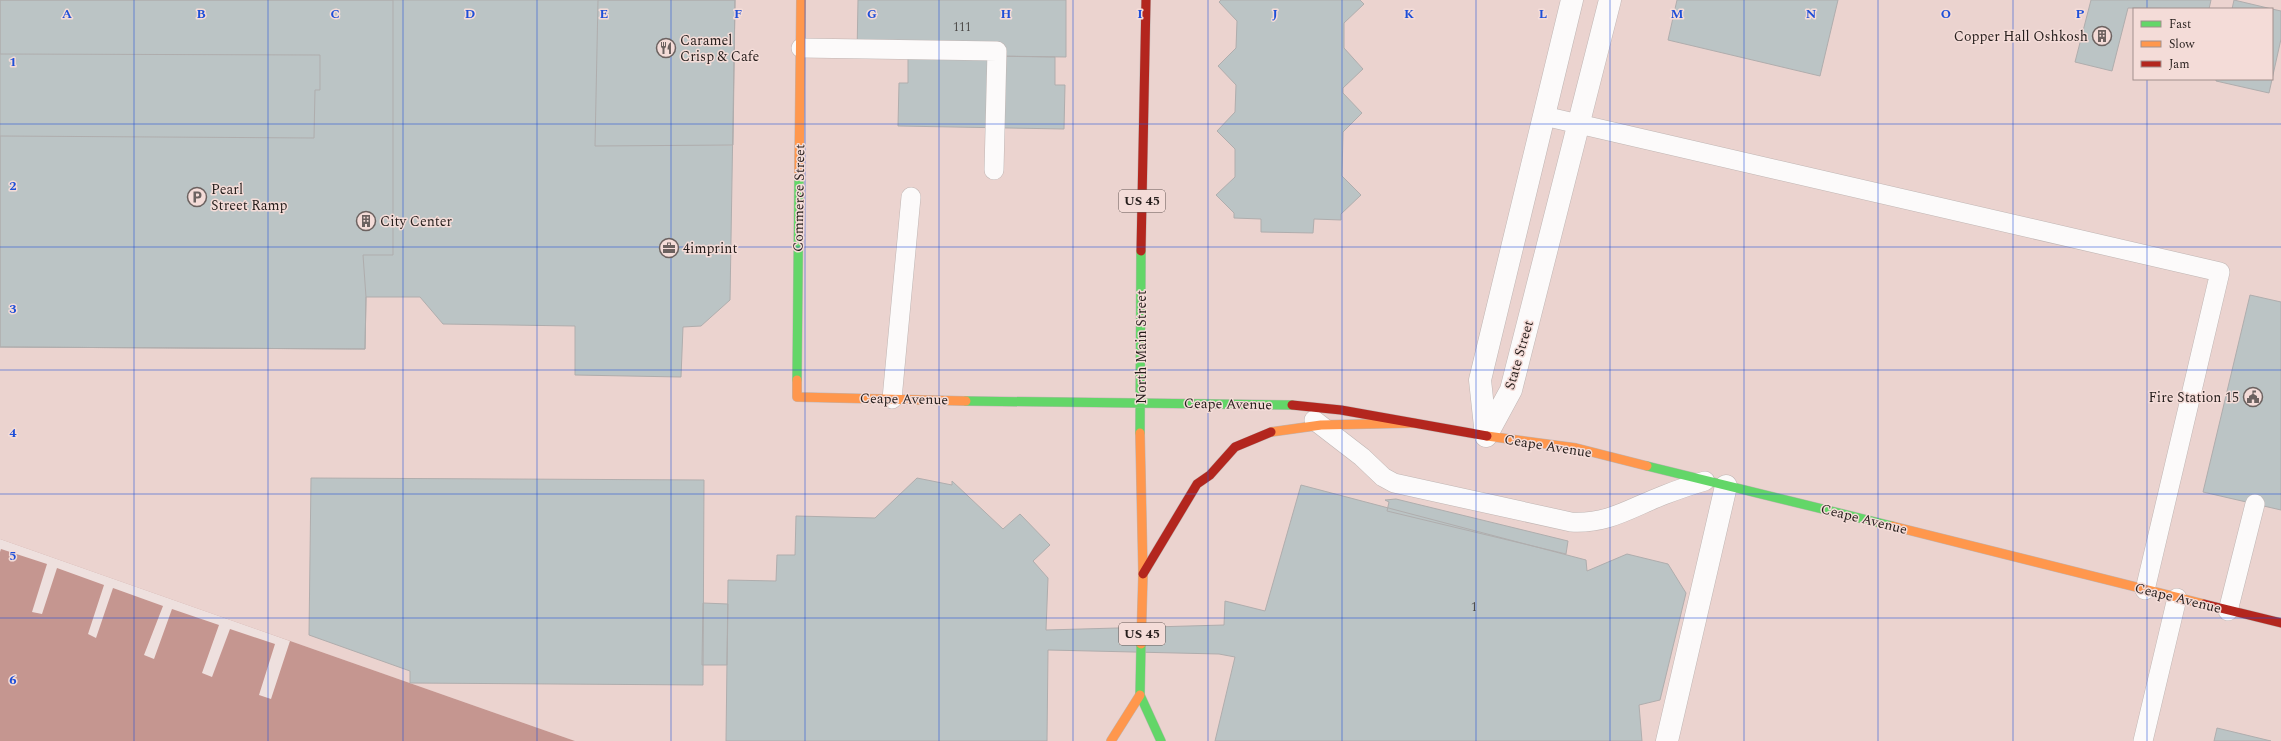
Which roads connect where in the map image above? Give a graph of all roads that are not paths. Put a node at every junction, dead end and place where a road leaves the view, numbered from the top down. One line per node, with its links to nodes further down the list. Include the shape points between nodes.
1 (801, 0): 5 (street, Commerce Street)
2 (1146, 0): 12 (street, North Main Street / US 45, via 1140,311)
3 (1572, 0): 6 (street, State Street)
4 (1610, 0): 7 (street, State Street)
5 (801, 48): 8 (lane, via 996,51); 10 (street, Commerce Street)
6 (1544, 116): 7 (lane); 16 (street, State Street, via 1480,380)
7 (1579, 124): 16 (street, State Street, via 1511,390); 21 (lane, via 2220,272)
8 (994, 170)
9 (911, 197): 11 (lane)
10 (797, 397): 11 (street, Ceape Avenue)
11 (892, 398): 12 (street, Ceape Avenue)
12 (1141, 403): 13 (street, Ceape Avenue); 20 (street, North Main Street / US 45)
13 (1292, 405): 14 (street, Ceape Avenue, via 1341,410); 15 (lane)
14 (1414, 423): 15 (street); 16 (street, Ceape Avenue)
15 (1321, 425): 17 (lane, via 1383,477 1394,483 1571,522 1590,523 1607,519); 20 (street, via 1272,432 1235,447 1210,475 1197,484)
16 (1486, 436): 17 (street, Ceape Avenue, via 1576,448)
17 (1705, 481): 18 (street, Ceape Avenue)
18 (1726, 486): 21 (street, Ceape Avenue); 28 (street)
19 (2254, 504): 23 (lane)
20 (1143, 574): 25 (street, North Main Street / US 45)
21 (2145, 590): 22 (street, Ceape Avenue)
22 (2177, 598): 23 (street, Ceape Avenue); 29 (lane)
23 (2228, 610): 24 (street, Ceape Avenue)
24 (2281, 623)
25 (1140, 695): 26 (street); 27 (street, North Main Street / US 45)
26 (1111, 741)
27 (1161, 741)
28 (1668, 741)
29 (2143, 741)

